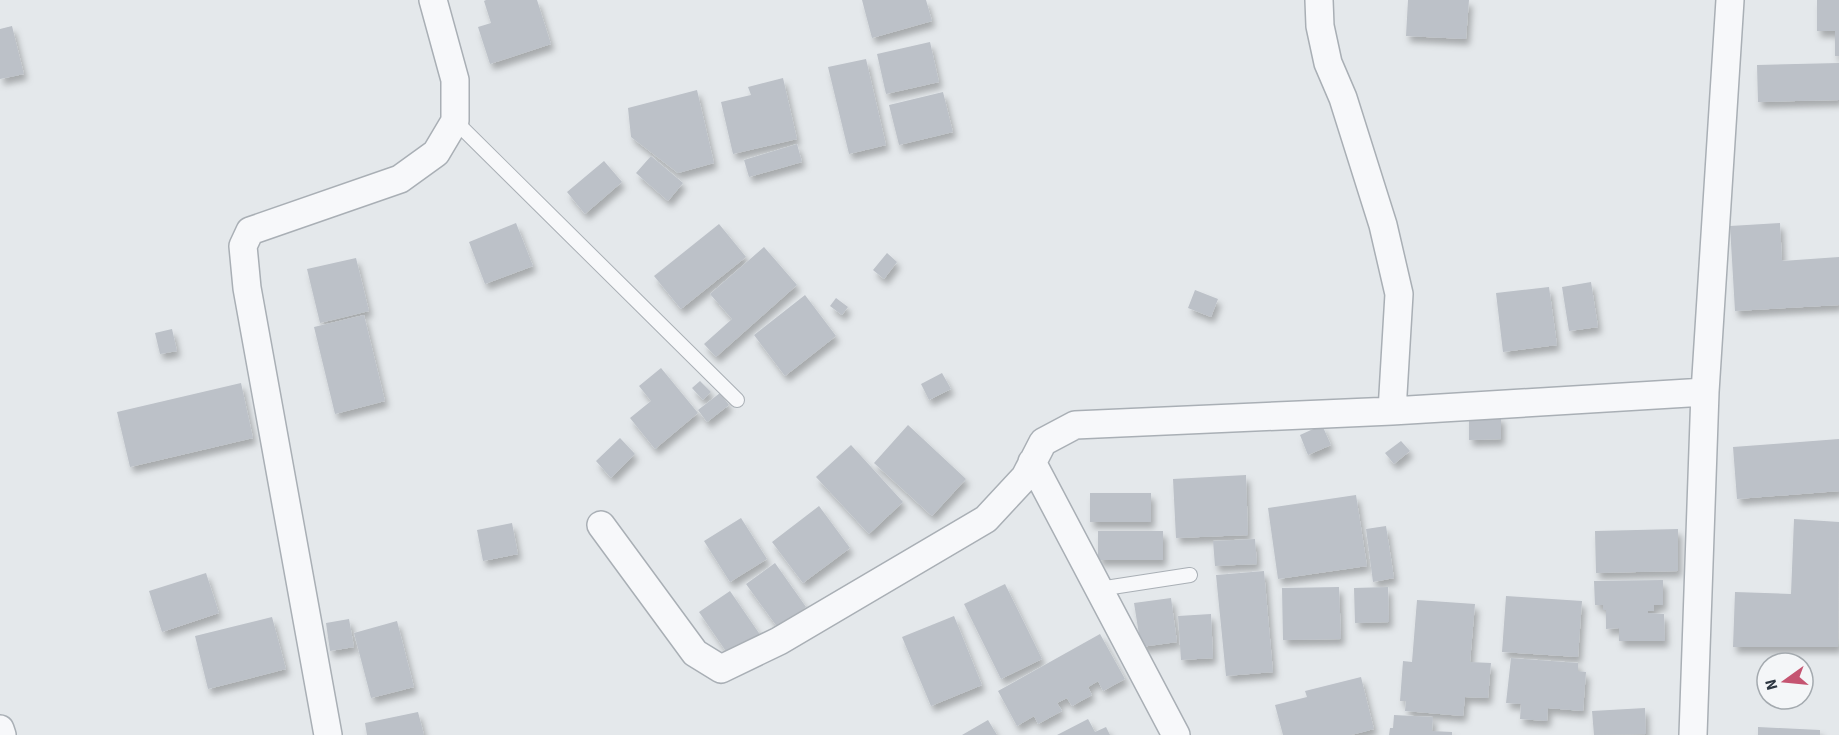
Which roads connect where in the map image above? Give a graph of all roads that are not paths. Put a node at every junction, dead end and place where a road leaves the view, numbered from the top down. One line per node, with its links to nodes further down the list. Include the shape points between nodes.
1 (433, 0): 4 (street, via 454,80)
2 (1319, 0): 7 (street, via 1328,63 1383,225 1400,294)
3 (1730, 0): 5 (street)
4 (455, 121): 6 (lane); 14 (street, via 436,153 399,179 250,231 243,246 247,288)
5 (1705, 392): 7 (street); 16 (street)
6 (737, 400)
7 (1392, 411): 8 (street, via 1075,424 1043,442)
8 (1032, 462): 9 (street, via 1025,477 986,519 779,641 721,669 695,653); 11 (street)
9 (601, 525)
10 (1190, 575): 11 (lane)
11 (1099, 589): 15 (street)
12 (0, 729): 13 (street)
13 (2, 735)
14 (328, 735)
15 (1176, 735)
16 (1693, 735)

